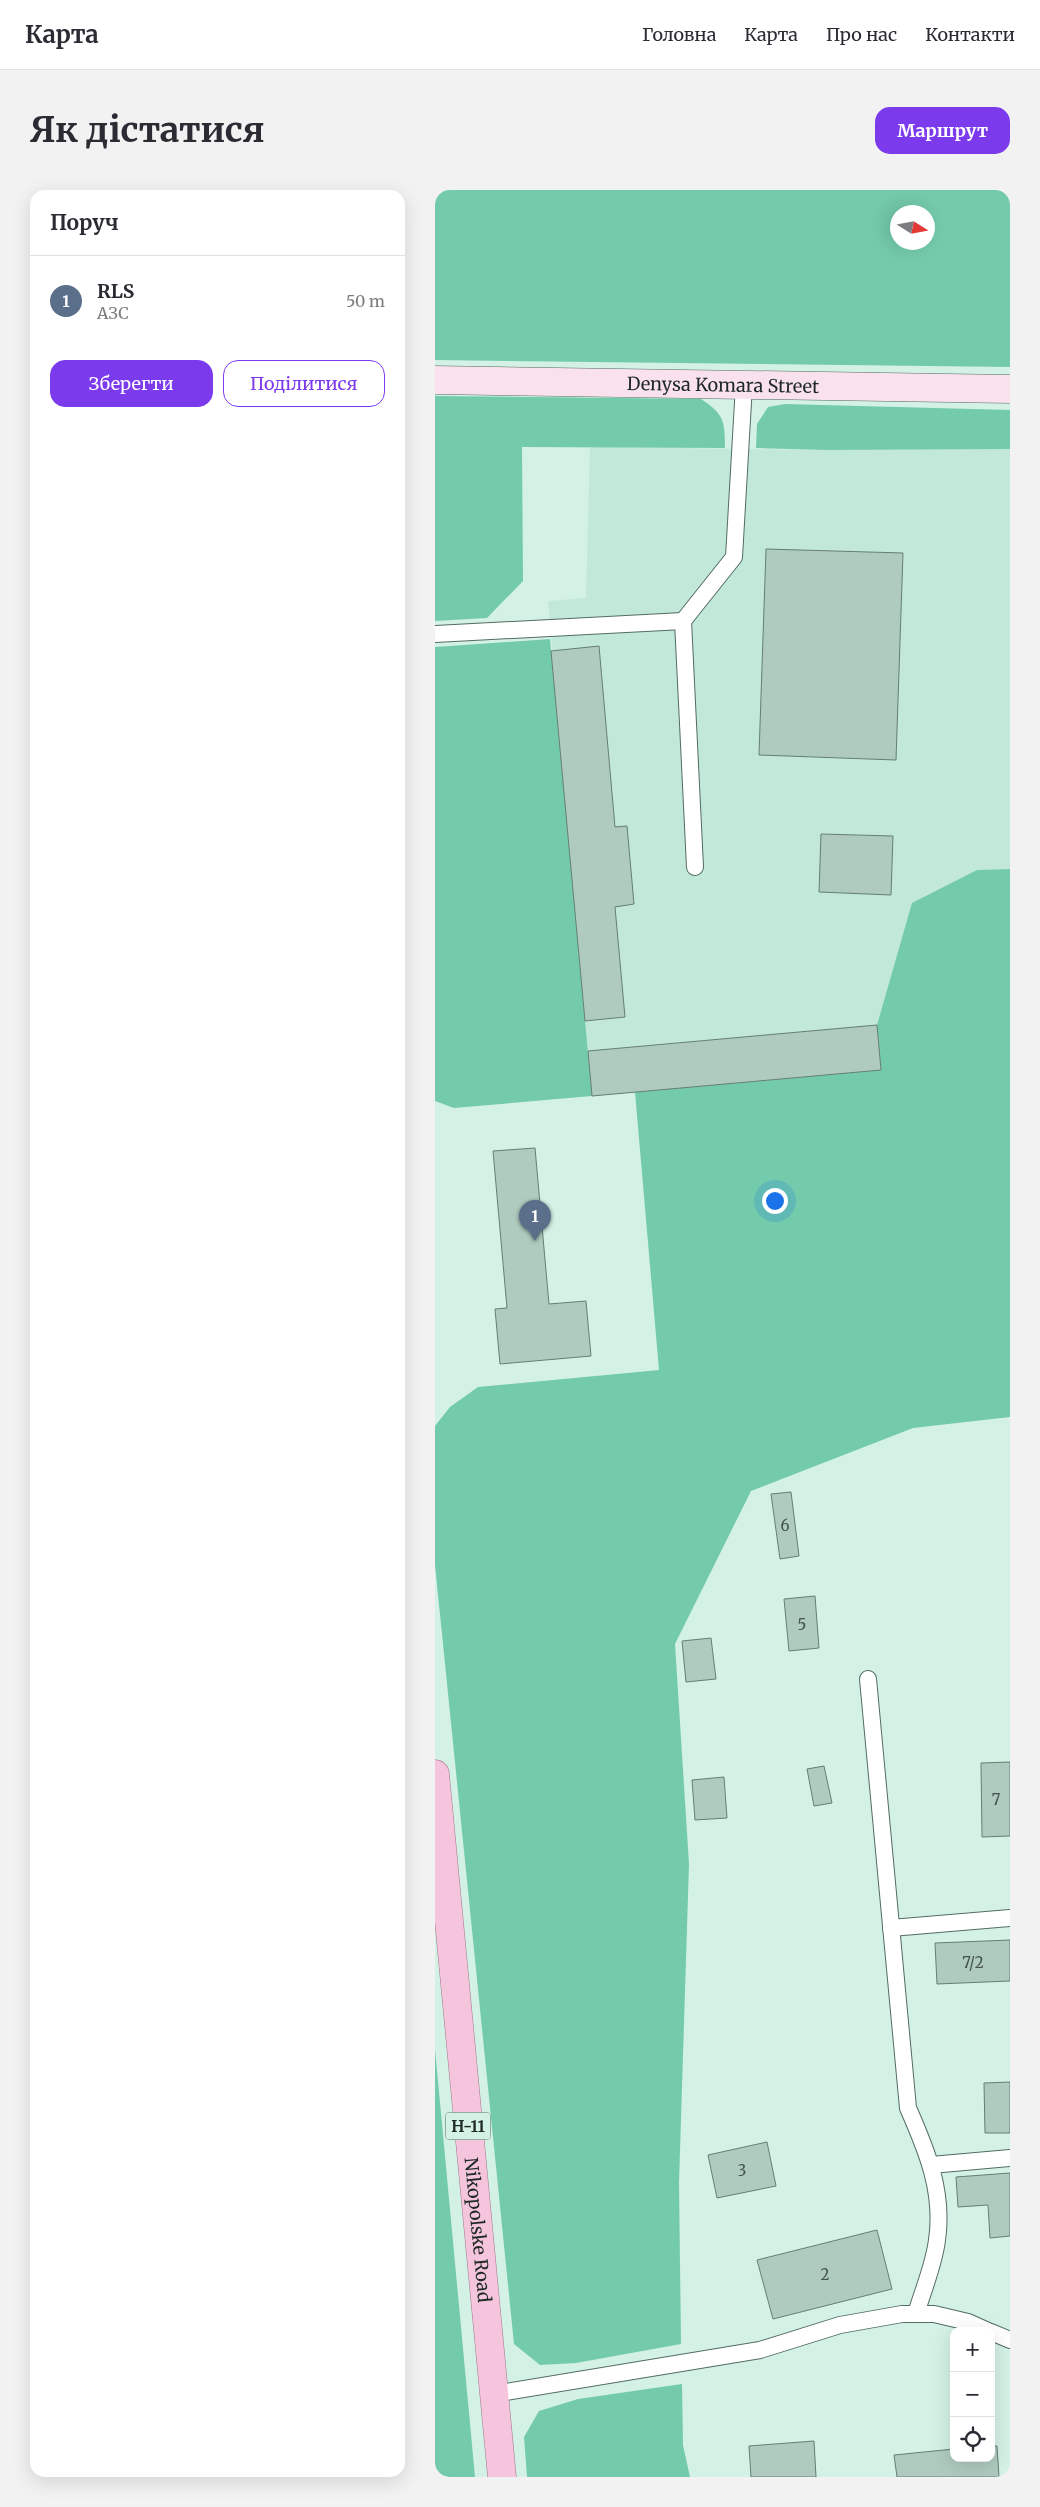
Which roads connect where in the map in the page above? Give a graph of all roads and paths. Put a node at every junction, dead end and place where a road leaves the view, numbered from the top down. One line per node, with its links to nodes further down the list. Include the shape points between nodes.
1 (435, 380): 2 (street, Denysa Komara Street)
2 (744, 385): 3 (street, Denysa Komara Street); 4 (lane, via 734,557)
3 (1010, 389)
4 (683, 621): 5 (lane); 6 (lane)
5 (435, 634)
6 (695, 867)
7 (868, 1679): 10 (lane)
8 (435, 1774): 17 (main road, Nikopolske Road / Н-11)
9 (1010, 1918): 10 (lane)
10 (891, 1928): 12 (lane, via 908,2108)
11 (1010, 2158): 12 (lane)
12 (931, 2165): 13 (lane, via 939,2212 937,2242)
13 (916, 2314): 14 (lane, via 934,2314); 17 (lane, via 840,2325 760,2350)
14 (980, 2327)
15 (995, 2333): 16 (lane)
16 (1010, 2340)
17 (494, 2394): 18 (main road, Nikopolske Road / Н-11)
18 (502, 2477)

